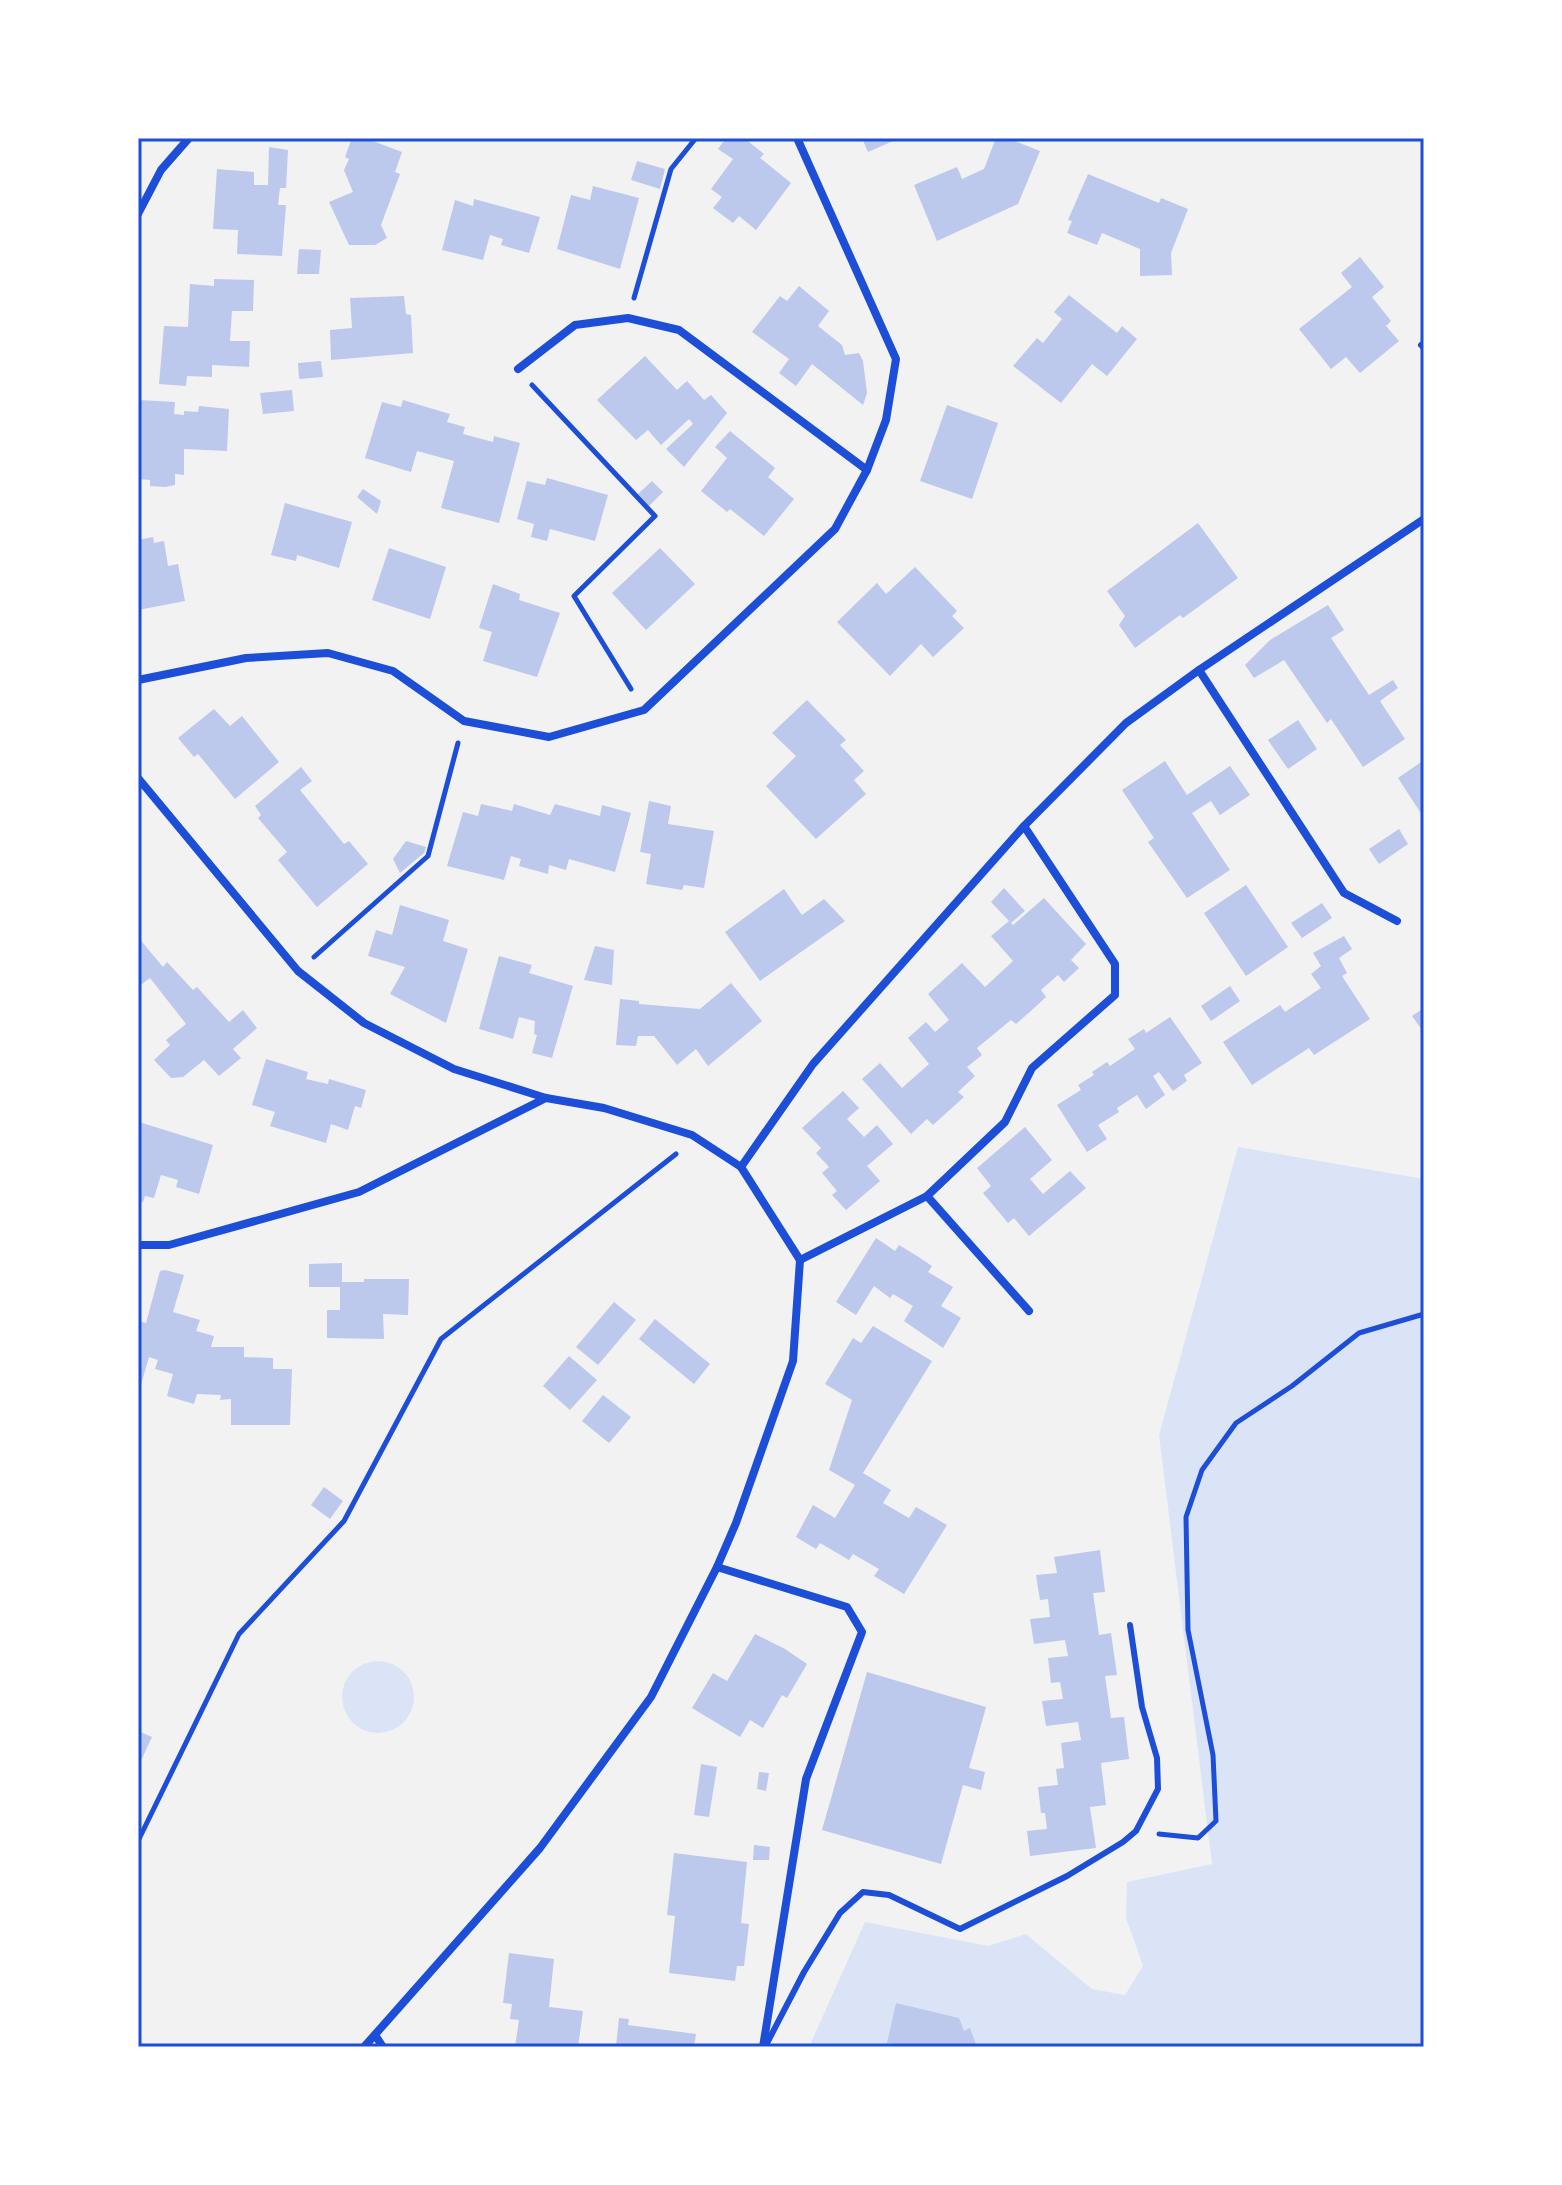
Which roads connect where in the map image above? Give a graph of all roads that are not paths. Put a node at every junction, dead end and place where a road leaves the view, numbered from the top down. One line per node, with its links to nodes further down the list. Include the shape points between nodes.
1 (189, 138): 3 (street, via 161,170)
2 (797, 138): 5 (street, via 896,359 886,420)
3 (138, 214)
4 (518, 369): 5 (street, via 575,325 628,318 679,330)
5 (867, 470): 8 (street, via 835,529 644,710 549,737 464,721 393,671 328,653 246,658)
6 (1424, 519): 7 (street)
7 (1199, 670): 10 (street, via 1126,723); 11 (street, via 1344,893)
8 (138, 680)
9 (138, 778): 12 (street, via 298,971 364,1023 454,1069)
10 (1024, 826): 13 (street, via 813,1064); 14 (street, via 1115,964 1115,995 1032,1068 1005,1122)
11 (1397, 921)
12 (546, 1098): 13 (street, via 604,1108 692,1135); 15 (street, via 359,1192 169,1245)
13 (741, 1167): 16 (street)
14 (927, 1196): 16 (street); 17 (street)
15 (138, 1245)
16 (800, 1260): 18 (street, via 793,1361)
17 (1029, 1311)
18 (717, 1567): 20 (street, via 651,1697 540,1848); 23 (street, via 847,1607 862,1632 806,1779)
19 (1130, 1625): 23 (lane, via 1142,1707 1157,1758 1158,1789 1136,1831 1067,1876 960,1929 889,1895 863,1892 840,1913)
20 (375, 2035): 21 (street); 22 (street)
21 (364, 2047)
22 (383, 2047)
23 (764, 2047)

